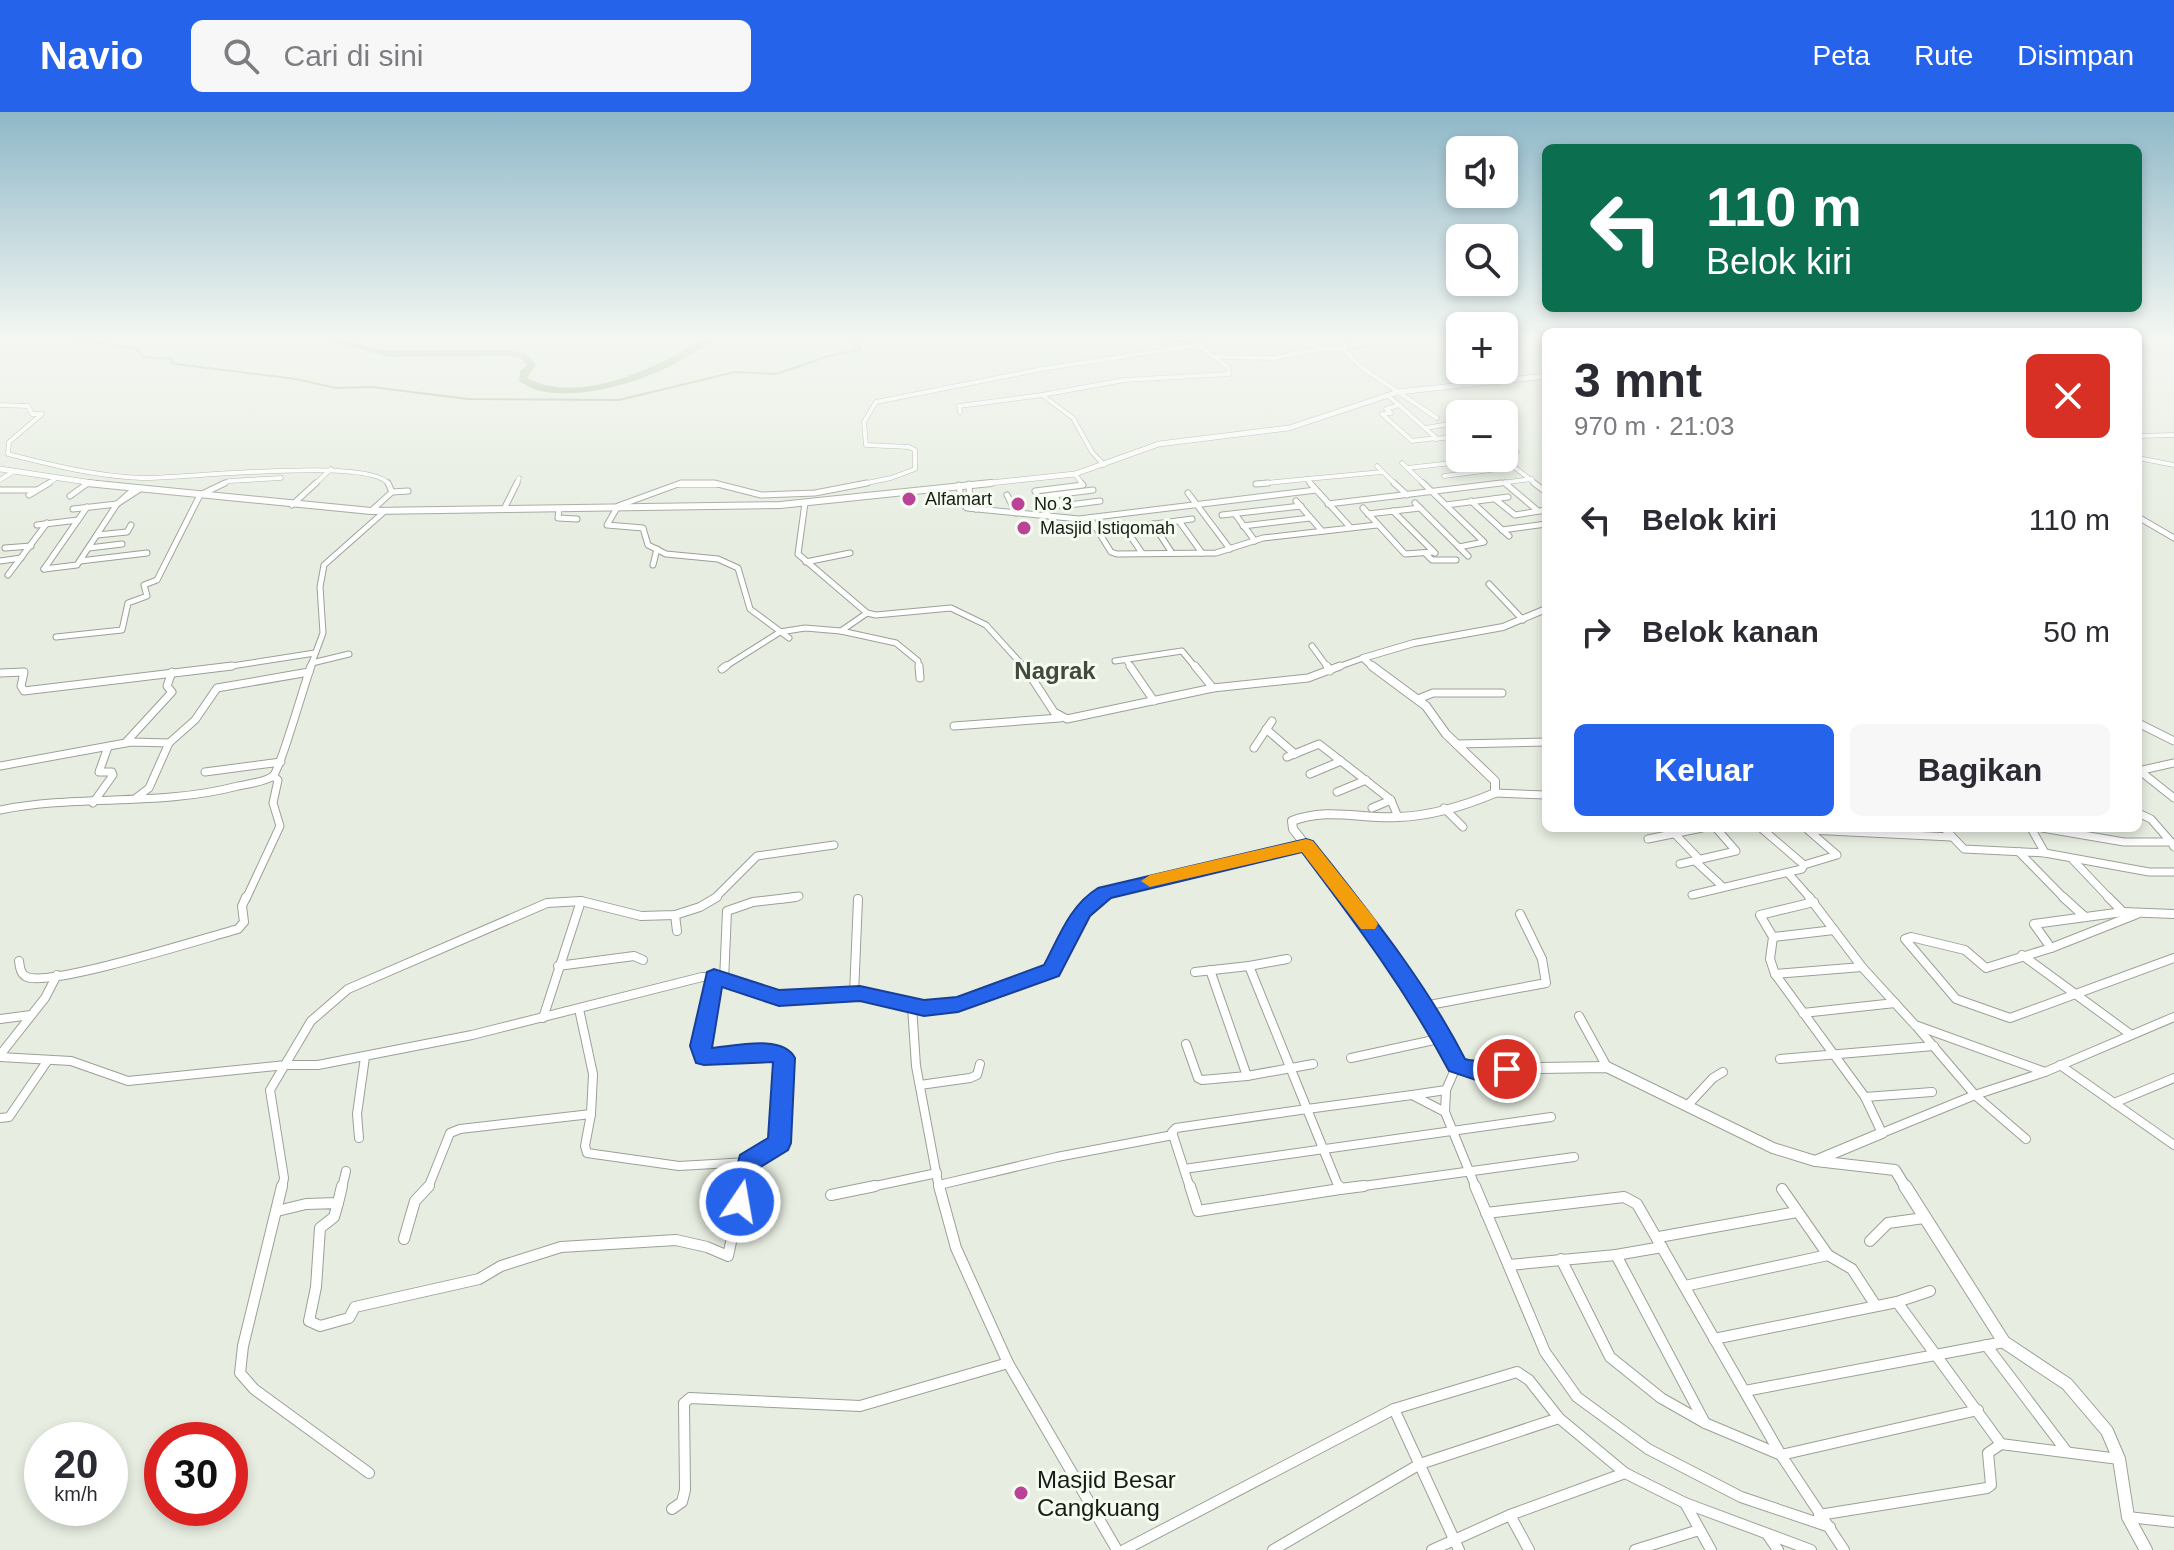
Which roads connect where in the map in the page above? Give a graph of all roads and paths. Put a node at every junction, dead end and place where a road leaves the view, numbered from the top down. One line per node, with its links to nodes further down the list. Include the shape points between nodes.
1 (3, 405): 17 (street, via 28,406 32,414 42,414)
2 (873, 405): 44 (street, via 866,412 864,442 874,448 910,446 917,464 903,475)
3 (966, 405): 8 (street, via 959,406)
4 (1056, 405): 21 (street, via 1070,415 1087,448)
5 (1357, 405): 21 (street, via 1289,428 1159,444)
6 (1399, 405): 11 (street); 16 (street, via 1382,414 1412,441)
7 (1418, 405): 9 (street)
8 (960, 412)
9 (1437, 418)
10 (1446, 424): 11 (street)
11 (1426, 428): 16 (street)
12 (2174, 435): 13 (street)
13 (2142, 436)
14 (1446, 437): 16 (street)
15 (0, 438): 17 (street)
16 (1435, 438)
17 (9, 442): 28 (street, via 9,454 104,475 144,478)
18 (2142, 459): 22 (street)
19 (1402, 463): 25 (street)
20 (1446, 464): 24 (street)
21 (1104, 465): 32 (street)
22 (2174, 465)
23 (1377, 466): 30 (street)
24 (1432, 466): 25 (street); 31 (street, via 1446,478)
25 (1407, 468): 54 (street)
26 (1518, 468): 37 (street)
27 (0, 469): 29 (street)
28 (331, 469): 53 (street, via 386,479); 71 (street)
29 (14, 471): 35 (street); 38 (street)
30 (1382, 472): 36 (street); 61 (street)
31 (1493, 472)
32 (1075, 474): 41 (street); 63 (street, via 1083,485 1035,491)
33 (281, 478): 58 (street, via 229,481)
34 (519, 478): 77 (street)
35 (55, 479): 39 (street); 48 (street)
36 (1307, 479): 42 (street); 50 (street)
37 (1532, 479): 40 (street); 45 (street)
38 (0, 480)
39 (88, 483): 46 (street); 52 (street)
40 (1505, 483): 54 (street); 85 (street)
41 (969, 484): 43 (street); 80 (street, via 970,503)
42 (1256, 484)
43 (959, 485): 62 (street); 80 (street, via 962,506)
44 (859, 486): 62 (street); 79 (street, via 761,495 686,482)
45 (1542, 488)
46 (138, 489): 58 (street); 69 (street)
47 (0, 490): 48 (street)
48 (36, 490): 57 (street)
49 (1093, 490): 55 (street)
50 (1316, 490): 70 (street); 73 (street)
51 (408, 491): 53 (street)
52 (70, 492)
53 (392, 492): 82 (street)
54 (1432, 492): 61 (street); 74 (street)
55 (1066, 493): 60 (street); 72 (street)
56 (1188, 493): 73 (street)
57 (29, 495)
58 (200, 495): 71 (street); 138 (street, via 157,580 144,585 147,596 128,603 122,630)
59 (1007, 495): 86 (street)
60 (1054, 495): 63 (street); 72 (street, via 1061,506)
61 (1407, 495): 70 (street)
62 (863, 497): 68 (street)
63 (1038, 497): 89 (street)
64 (1508, 497): 65 (street)
65 (1495, 499): 67 (street); 85 (street, via 1515,515)
66 (1100, 501): 72 (street)
67 (1471, 501): 74 (street); 105 (street)
68 (805, 503): 79 (street); 129 (street, via 797,551)
69 (117, 504): 75 (street); 107 (street)
70 (1328, 504): 104 (street)
71 (292, 505): 82 (street)
72 (1073, 505)
73 (1197, 505): 90 (street); 117 (street)
74 (1446, 505): 113 (street, via 1484,542)
75 (87, 507): 76 (street); 95 (street)
76 (73, 509)
77 (504, 509): 78 (street); 83 (street)
78 (559, 509): 79 (street); 92 (street, via 558,518)
79 (616, 509): 116 (street, via 607,525 641,527 646,543)
80 (976, 509): 86 (street)
81 (1542, 510): 85 (street)
82 (371, 511): 83 (street)
83 (385, 511): 141 (street, via 324,565 323,633)
84 (1393, 511): 101 (street, via 1366,511); 113 (street, via 1418,505); 123 (street, via 1435,553)
85 (1538, 511)
86 (1016, 513): 89 (street)
87 (1235, 514): 88 (street); 91 (street, via 1298,504); 103 (street)
88 (1222, 515)
89 (1049, 516): 90 (street)
90 (1090, 518): 120 (street, via 1111,552)
91 (1310, 518): 103 (street); 106 (street)
92 (577, 519)
93 (1192, 519): 96 (street)
94 (2142, 519): 109 (street)
95 (78, 520): 97 (street); 128 (street, via 44,569)
96 (1179, 521): 98 (street); 122 (street)
97 (47, 523): 99 (street); 112 (street)
98 (1153, 524): 120 (street, via 1122,528); 121 (street)
99 (37, 525)
100 (131, 525): 107 (street, via 127,532)
101 (1377, 525): 104 (street); 123 (street, via 1405,554)
102 (1542, 525): 105 (street)
103 (1243, 526): 110 (street)
104 (1350, 527): 106 (street)
105 (1502, 530): 108 (street)
106 (1322, 531): 110 (street)
107 (97, 535): 115 (street)
108 (1509, 536)
109 (2174, 538)
110 (1255, 541): 117 (street)
111 (122, 544): 115 (street)
112 (31, 546): 114 (street); 125 (street)
113 (1459, 547): 124 (street)
114 (5, 548)
115 (88, 548): 128 (street)
116 (657, 549): 130 (street); 137 (street, via 736,565 750,609)
117 (1230, 549): 122 (street)
118 (147, 553): 128 (street)
119 (850, 553): 129 (street)
120 (1142, 553): 121 (street)
121 (1172, 553): 122 (street)
122 (1202, 553)
123 (1425, 553): 126 (street, via 1432,560)
124 (1468, 556)
125 (21, 558): 127 (street); 131 (street)
126 (1456, 560)
127 (0, 561)
128 (80, 561)
129 (806, 562): 134 (street)
130 (653, 565)
131 (8, 575)
132 (1489, 584): 135 (street)
133 (1542, 611): 135 (street)
134 (867, 613): 136 (street); 157 (street, via 961,611 1010,645)
135 (1523, 620): 143 (street)
136 (841, 631): 137 (street); 152 (street, via 896,643 918,661)
137 (780, 632): 139 (street); 147 (street)
138 (56, 637)
139 (789, 638)
140 (1312, 646): 148 (street)
141 (315, 653): 146 (street); 149 (street)
142 (349, 654): 146 (street)
143 (1363, 658): 148 (street); 155 (street)
144 (1126, 660): 145 (street); 153 (street, via 1182,651); 156 (street)
145 (1115, 661)
146 (312, 663): 150 (street)
147 (722, 669)
148 (1330, 671): 153 (street)
149 (172, 672): 151 (street, via 24,691 24,672); 165 (street, via 167,686 172,692)
150 (309, 672): 164 (street, via 217,688 195,720); 172 (street)
151 (0, 673)
152 (920, 678)
153 (1213, 688): 156 (street)
154 (1502, 693): 155 (street, via 1435,693)
155 (1418, 699): 166 (street)
156 (1154, 701): 157 (street)
157 (1062, 718): 160 (street)
158 (1272, 721): 161 (street)
159 (2142, 724): 162 (street)
160 (954, 726)
161 (1266, 729): 168 (street); 169 (street)
162 (2174, 741)
163 (1542, 742): 166 (street)
164 (169, 743): 165 (street); 185 (street, via 149,788)
165 (122, 744): 167 (street)
166 (1457, 744): 182 (street, via 1495,781)
167 (108, 747): 174 (street); 187 (street, via 99,772 113,775)
168 (1254, 748)
169 (1295, 754): 170 (street); 171 (street, via 1319,744)
170 (1287, 757)
171 (1341, 761): 178 (street); 180 (street)
172 (281, 762): 176 (street); 179 (street)
173 (2174, 763): 175 (street)
174 (0, 766)
175 (2142, 770)
176 (205, 772)
177 (2142, 773): 184 (street)
178 (1310, 774)
179 (273, 776): 185 (street); 243 (street, via 278,780 273,803 280,826 242,906 243,925 229,933)
180 (1366, 780): 181 (street); 186 (street)
181 (1337, 792)
182 (1495, 793): 183 (street); 189 (street)
183 (1542, 795)
184 (2174, 798)
185 (134, 800): 187 (street)
186 (1391, 800): 188 (street); 192 (street)
187 (93, 803): 190 (street, via 40,802)
188 (1372, 808)
189 (1444, 808): 192 (street); 193 (street)
190 (0, 810)
191 (2142, 815): 205 (street)
192 (1398, 817): 207 (street, via 1302,817 1291,825)
193 (1463, 827)
194 (1684, 832): 202 (street)
195 (1719, 832): 211 (street, via 1736,851)
196 (1766, 832): 213 (street)
197 (1811, 832): 213 (street, via 1837,855)
198 (1862, 832): 203 (street)
199 (1947, 832): 203 (street)
200 (2033, 832): 209 (street)
201 (2065, 832): 205 (street)
202 (1675, 834): 204 (street); 211 (street)
203 (1951, 837): 208 (street, via 1963,849)
204 (1648, 839)
205 (2172, 844)
206 (834, 845): 226 (street, via 757,856 720,895)
207 (1306, 845): 248 (street, via 1105,893 1082,912 1052,970 958,1004); 249 (street)
208 (2019, 852): 209 (street); 227 (street)
209 (2045, 853): 210 (street)
210 (2071, 858): 214 (street); 222 (street)
211 (1698, 860): 212 (street); 216 (street)
212 (1680, 864)
213 (1804, 865): 215 (street)
214 (2174, 872)
215 (1788, 873): 216 (street); 221 (street)
216 (1723, 887): 217 (street)
217 (1692, 895)
218 (799, 896): 244 (street, via 727,911)
219 (858, 899): 245 (street)
220 (581, 901): 226 (street, via 641,916); 237 (street); 270 (street, via 547,903 348,989 311,1021)
221 (1814, 902): 228 (street); 230 (street, via 1762,914)
222 (2124, 913): 224 (street); 227 (street)
223 (1520, 914): 249 (street, via 1542,959 1546,983)
224 (2137, 914): 225 (street); 231 (street)
225 (2174, 914)
226 (675, 915): 229 (street)
227 (2085, 917): 231 (street, via 2034,924)
228 (1834, 930): 230 (street); 239 (street)
229 (677, 931)
230 (1773, 937): 242 (street, via 1770,959)
231 (2051, 948): 232 (street)
232 (2022, 955): 246 (street); 246 (street, via 1986,968 1961,949 1905,938 1956,999 1997,1015 2015,1017)
233 (2174, 958): 246 (street)
234 (1287, 959): 238 (street)
235 (643, 960): 237 (street, via 634,956)
236 (19, 961): 243 (street, via 27,977)
237 (558, 966): 255 (street)
238 (1249, 966): 240 (street); 274 (street)
239 (1862, 967): 242 (street); 247 (street)
240 (1210, 970): 241 (street); 277 (street)
241 (1195, 972)
242 (1775, 974): 251 (street)
243 (57, 975): 252 (street)
244 (719, 979): 245 (street, via 779,998); 250 (street, via 688,978); 301 (street, via 701,1046 704,1057 776,1053 784,1058 779,1143)
245 (854, 994): 248 (street)
246 (2075, 995): 258 (street)
247 (1895, 1003): 251 (street); 257 (street)
248 (912, 1006): 279 (street)
249 (1424, 1006): 259 (street)
250 (579, 1009): 255 (street); 289 (street, via 594,1062)
251 (1803, 1013): 262 (street)
252 (31, 1015): 256 (street); 263 (street)
253 (1579, 1016): 273 (street)
254 (2174, 1017): 258 (street)
255 (543, 1018): 264 (street)
256 (0, 1019)
257 (1915, 1025): 261 (street); 276 (street)
258 (2130, 1034): 272 (street)
259 (1443, 1038): 265 (street); 271 (street)
260 (1186, 1044): 277 (street, via 1200,1079)
261 (1934, 1046): 262 (street); 283 (street)
262 (1833, 1055): 266 (street); 284 (street)
263 (0, 1056): 267 (street)
264 (365, 1057): 270 (street); 295 (street)
265 (1351, 1058)
266 (1780, 1059)
267 (48, 1060): 270 (street, via 71,1061 128,1081); 291 (street, via 9,1117)
268 (980, 1064): 279 (street, via 974,1077)
269 (1313, 1064): 274 (street)
270 (286, 1065): 311 (street, via 270,1090 284,1166)
271 (1457, 1065): 273 (street, via 1476,1071); 280 (street)
272 (2060, 1065): 276 (street); 285 (street)
273 (1607, 1067): 286 (street)
274 (1290, 1069): 277 (street); 287 (street)
275 (1723, 1072): 286 (street)
276 (2045, 1072): 283 (street)
277 (1247, 1076)
278 (2174, 1078): 285 (street)
279 (920, 1085): 305 (street)
280 (1446, 1090): 282 (street); 288 (street)
281 (1932, 1092): 284 (street)
282 (1412, 1095): 287 (street); 288 (street)
283 (1975, 1095): 293 (street); 296 (street)
284 (1865, 1097): 293 (street)
285 (2114, 1103): 297 (street)
286 (1687, 1106): 300 (street, via 1788,1154)
287 (1307, 1109): 294 (street, via 1176,1128); 298 (street)
288 (1445, 1112): 292 (street)
289 (591, 1114): 301 (street, via 587,1153 679,1166); 315 (street, via 450,1133 426,1192 415,1201)
290 (1551, 1117): 292 (street)
291 (0, 1118)
292 (1452, 1131): 298 (street); 303 (street)
293 (1882, 1133): 300 (street)
294 (1173, 1135): 302 (street); 306 (street)
295 (359, 1138)
296 (2026, 1139)
297 (2174, 1145)
298 (1325, 1148): 302 (street); 307 (street)
299 (1574, 1157): 303 (street)
300 (1815, 1161): 314 (street, via 1895,1170)
301 (748, 1162): 310 (street, via 728,1256 676,1240 561,1247 479,1279 355,1307 342,1322 313,1324 309,1321 320,1228 337,1214)
302 (1184, 1169): 307 (street, via 1195,1208 1201,1212)
303 (1469, 1170): 307 (street); 313 (street)
304 (346, 1171): 310 (street)
305 (937, 1173): 306 (street); 309 (street)
306 (939, 1185): 330 (street, via 956,1248)
307 (1340, 1189)
308 (1782, 1189): 312 (street)
309 (831, 1195)
310 (338, 1203): 311 (street)
311 (277, 1211): 341 (street, via 240,1373 254,1389)
312 (1797, 1212): 317 (street); 319 (street)
313 (1486, 1213): 317 (street, via 1624,1197 1643,1209); 321 (street)
314 (1924, 1218): 316 (street, via 1888,1223); 327 (street)
315 (404, 1239)
316 (1870, 1241)
317 (1660, 1242): 318 (street); 322 (street)
318 (1616, 1255): 320 (street); 335 (street)
319 (1828, 1255): 322 (street); 325 (street, via 1845,1260)
320 (1561, 1259): 321 (street); 335 (street, via 1610,1357 1661,1398)
321 (1509, 1265): 349 (street, via 1545,1352 1587,1406 1648,1449 1741,1497)
322 (1685, 1286): 326 (street)
323 (1930, 1291): 324 (street)
324 (1897, 1302): 325 (street); 329 (street)
325 (1876, 1306): 326 (street)
326 (1714, 1339): 331 (street)
327 (2004, 1342): 328 (street); 339 (street, via 2078,1395 2107,1431)
328 (1986, 1345): 329 (street); 337 (street)
329 (1935, 1354): 331 (street); 333 (street)
330 (1008, 1363): 344 (street, via 860,1406 690,1398 682,1416 686,1489 682,1502); 355 (street)
331 (1745, 1391): 338 (street)
332 (1394, 1409): 334 (street, via 1517,1372); 340 (street); 356 (street)
333 (1978, 1410): 336 (street); 338 (street)
334 (1559, 1418): 340 (street); 342 (street)
335 (1705, 1423): 338 (street)
336 (2001, 1444): 337 (street); 346 (street, via 1988,1453 1987,1488)
337 (2067, 1452): 339 (street)
338 (1781, 1455): 346 (street)
339 (2119, 1459): 347 (street)
340 (1420, 1464): 352 (street); 357 (street)
341 (369, 1473)
342 (1625, 1473): 343 (street); 345 (street)
343 (1685, 1503): 350 (street); 351 (street)
344 (672, 1509)
345 (1510, 1515): 352 (street); 359 (street)
346 (1819, 1515): 349 (street)
347 (2128, 1517): 348 (street); 353 (street)
348 (2174, 1522)
349 (1830, 1527): 354 (street)
350 (1699, 1530): 360 (street); 361 (street)
351 (1766, 1532): 362 (street); 363 (street)
352 (1456, 1544): 358 (street)
353 (2143, 1544)
354 (1841, 1545)
355 (1117, 1550)
356 (1124, 1550)
357 (1273, 1550)
358 (1432, 1550)
359 (1529, 1550)
360 (1635, 1550)
361 (1711, 1550)
362 (1778, 1550)
363 (1811, 1550)

